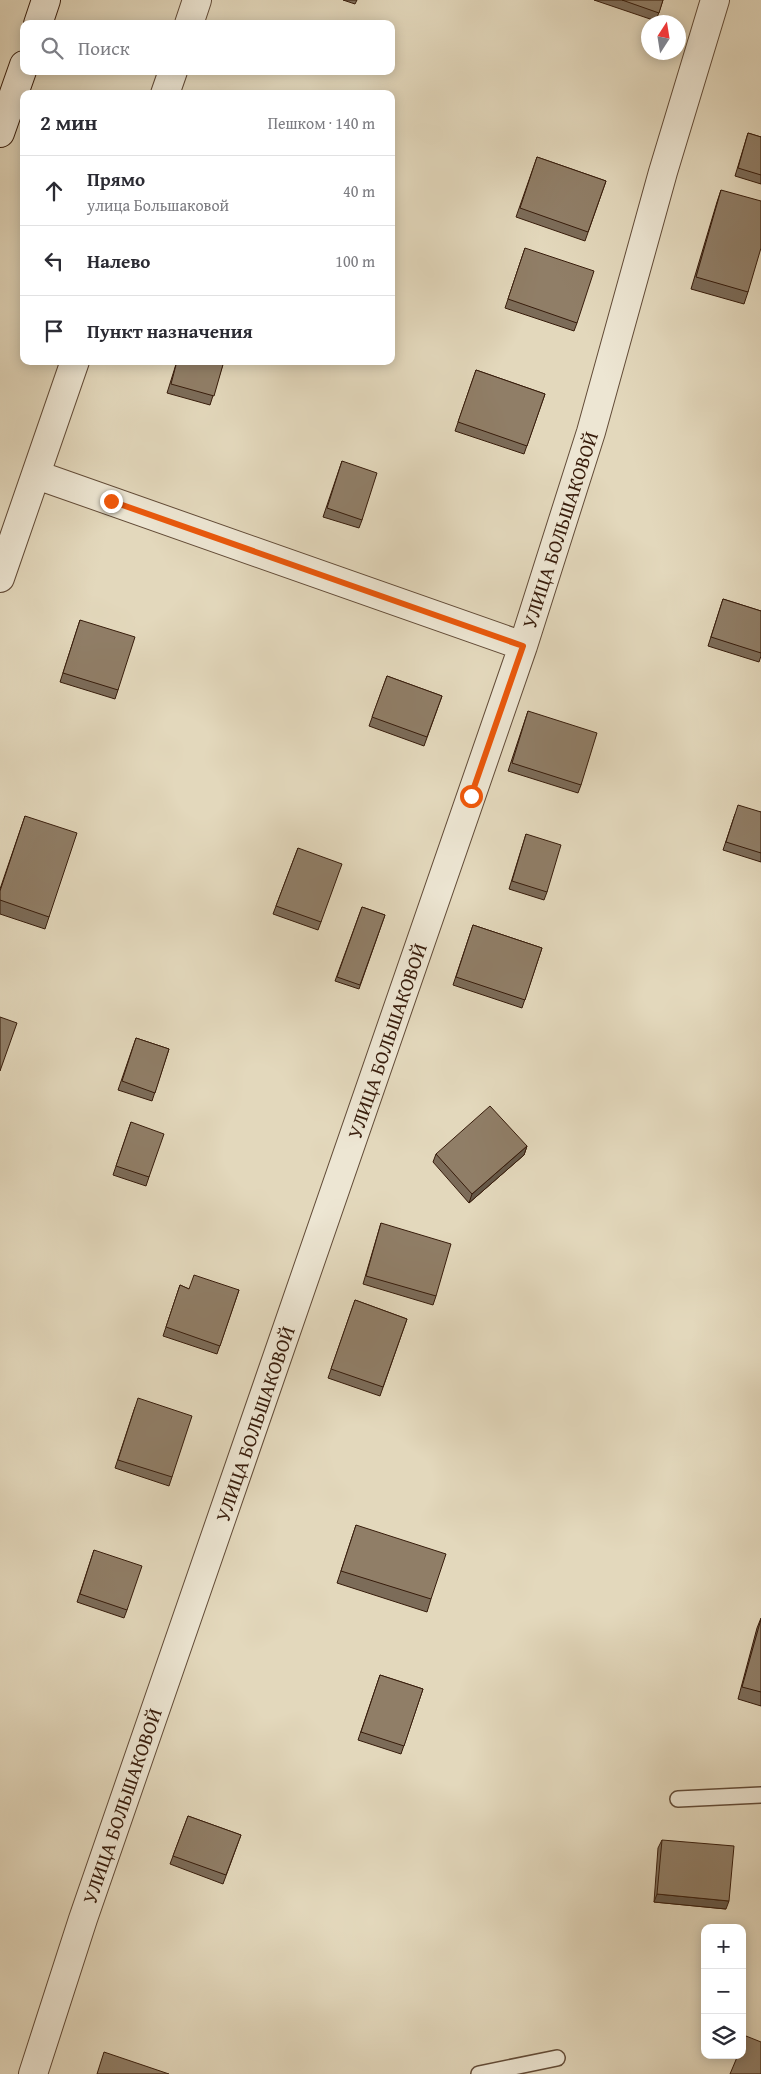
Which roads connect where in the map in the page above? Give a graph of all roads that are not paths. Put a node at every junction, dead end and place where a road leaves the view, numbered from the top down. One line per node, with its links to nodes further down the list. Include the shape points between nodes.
1 (46, 0): 4 (street)
2 (197, 0): 5 (street)
3 (715, 0): 13 (street, УЛИЦА БОЛЬШАКОВОЙ, via 663,172 591,432)
4 (39, 20)
5 (190, 20)
6 (20, 75): 9 (street)
7 (172, 75): 8 (street)
8 (166, 90)
9 (0, 133)
10 (74, 365): 11 (street)
11 (36, 474): 12 (street); 13 (street)
12 (0, 578)
13 (523, 646): 17 (street, УЛИЦА БОЛЬШАКОВОЙ, via 109,1844)
14 (761, 1795): 15 (lane)
15 (678, 1799)
16 (557, 2058): 18 (lane)
17 (34, 2074)
18 (479, 2074)

